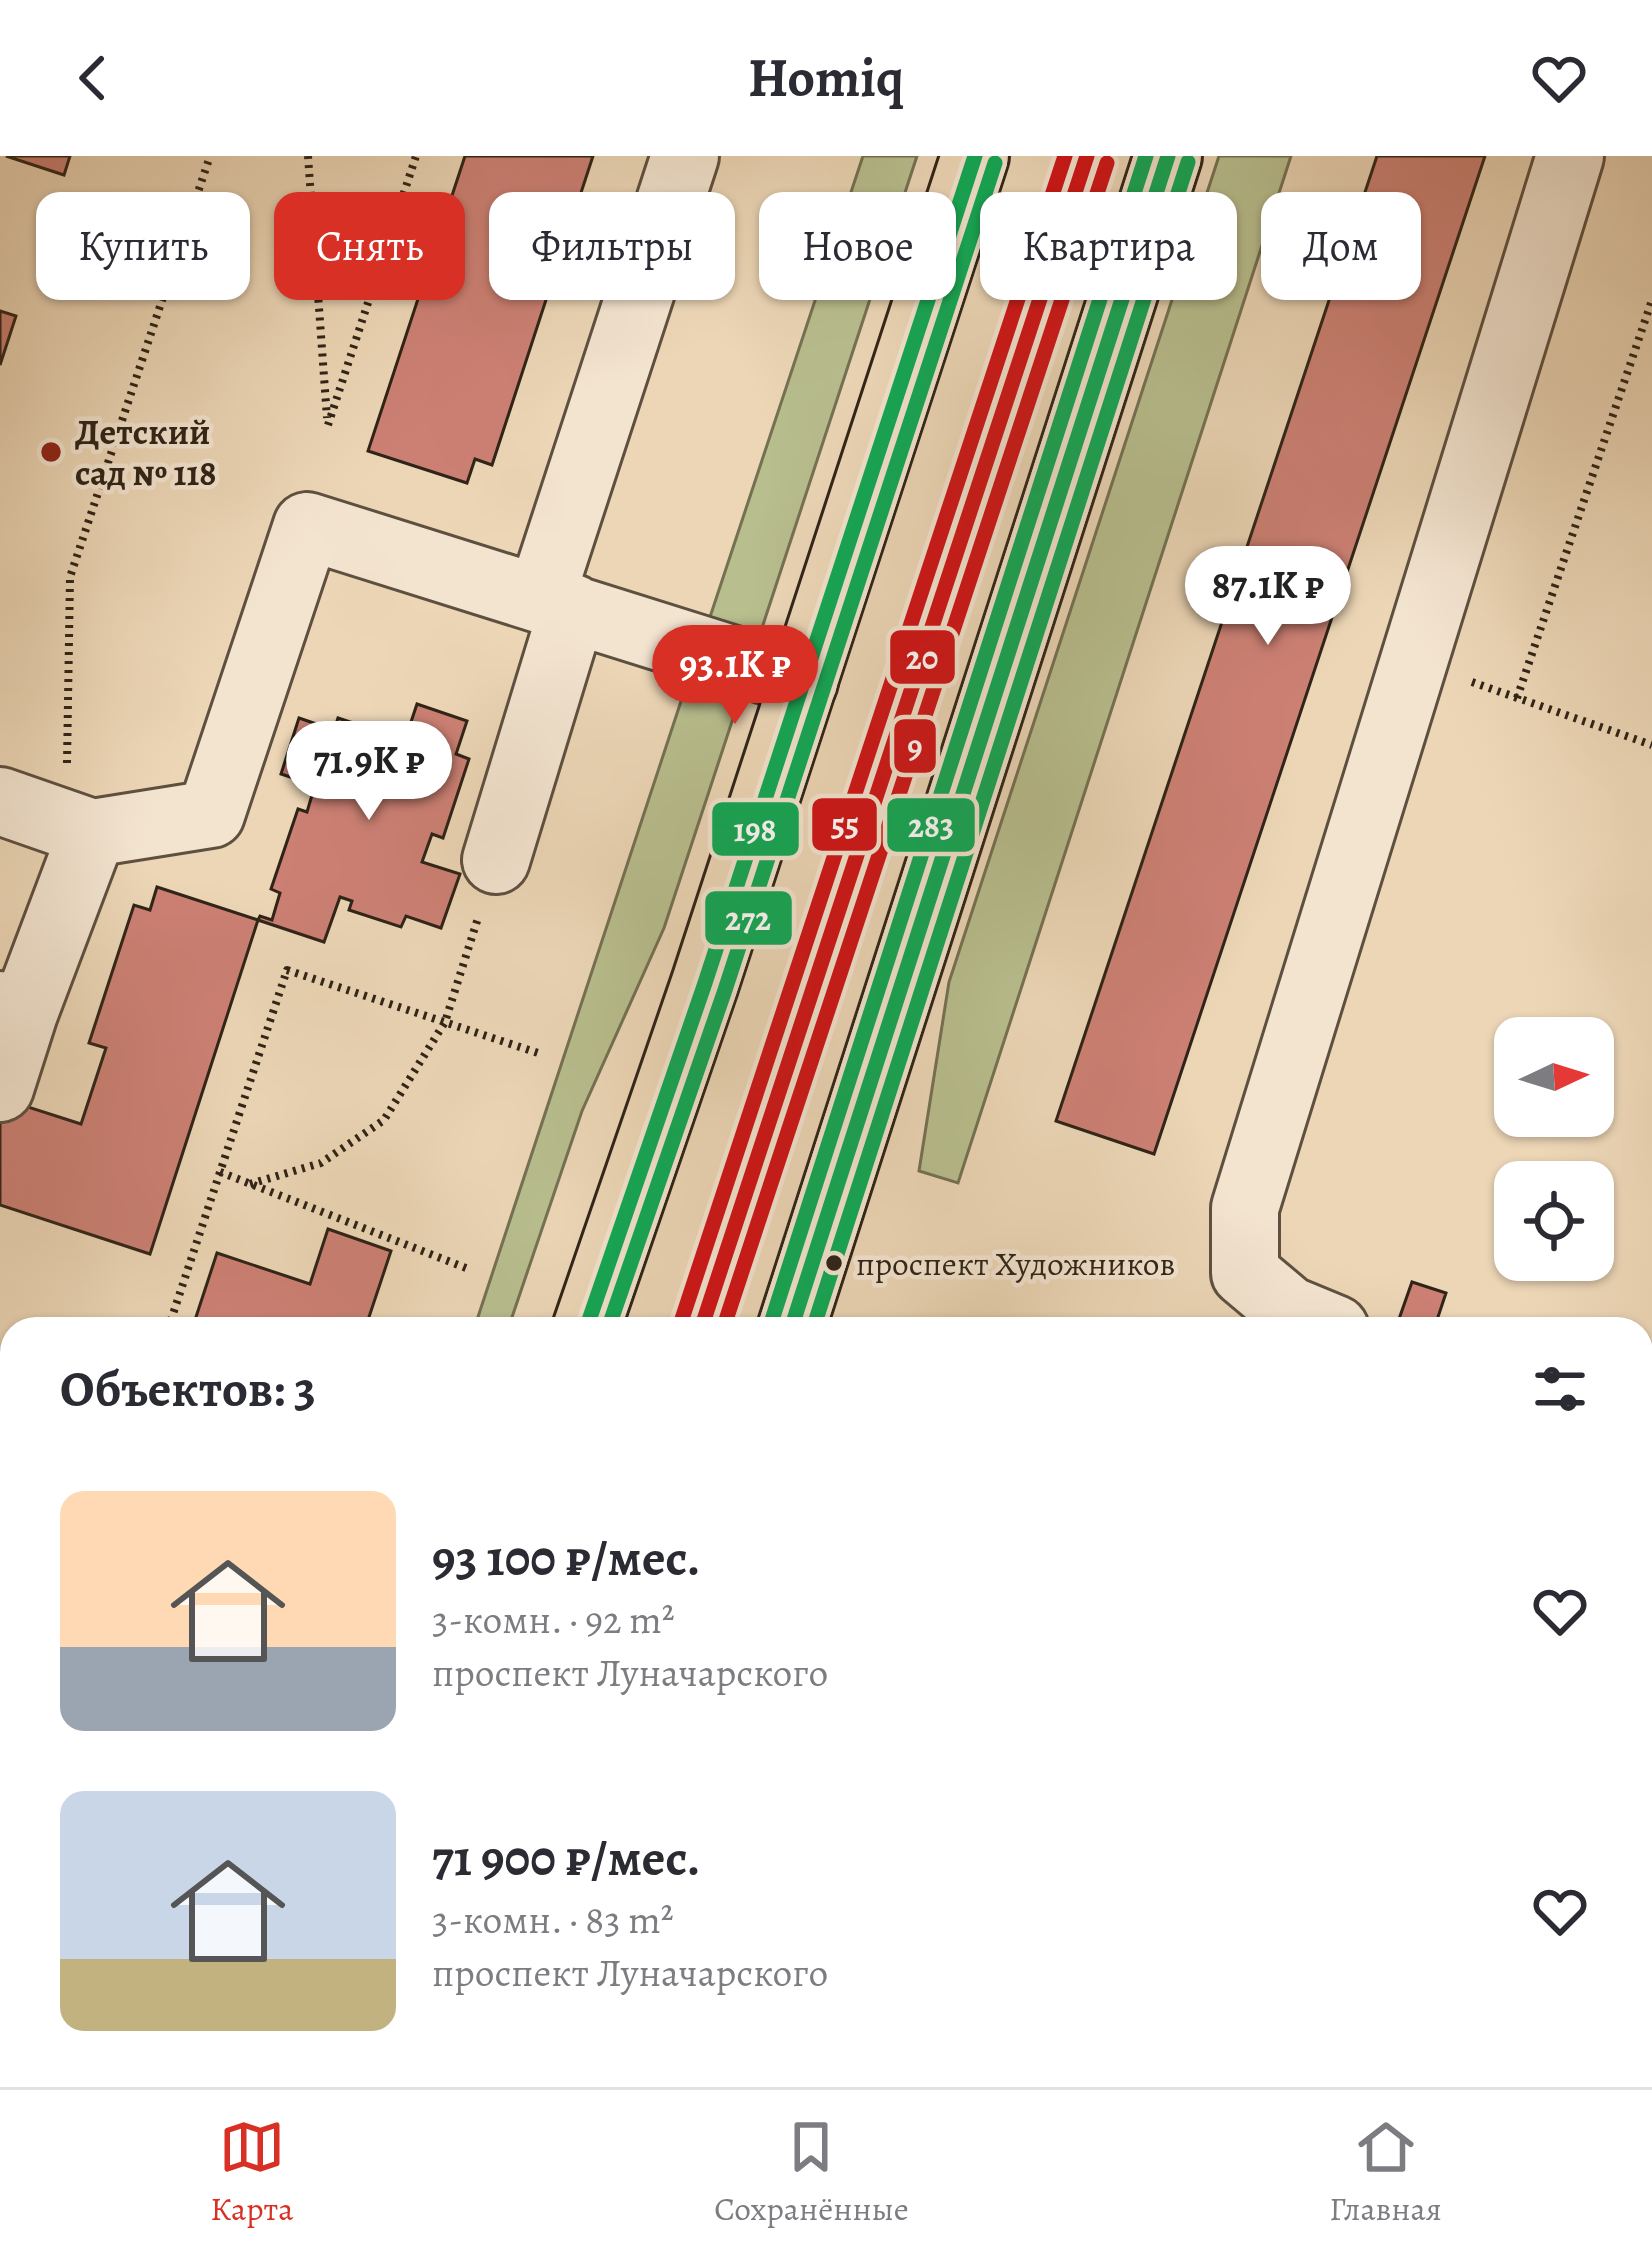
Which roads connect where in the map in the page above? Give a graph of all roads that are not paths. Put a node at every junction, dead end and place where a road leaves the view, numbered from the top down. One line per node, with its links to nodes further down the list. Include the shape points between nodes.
1 (685, 156): 5 (street)
2 (975, 156): 6 (main road)
3 (1168, 156): 13 (main road)
4 (1570, 156): 14 (street, via 1245,1208 1245,1273)
5 (557, 602): 6 (street); 8 (street, via 307,526 211,814); 9 (street)
6 (804, 682): 12 (main road)
7 (0, 801): 8 (street)
8 (79, 829): 10 (street)
9 (496, 860)
10 (12, 1009): 11 (street)
11 (0, 1088)
12 (590, 1317)
13 (795, 1317)
14 (1306, 1317)

